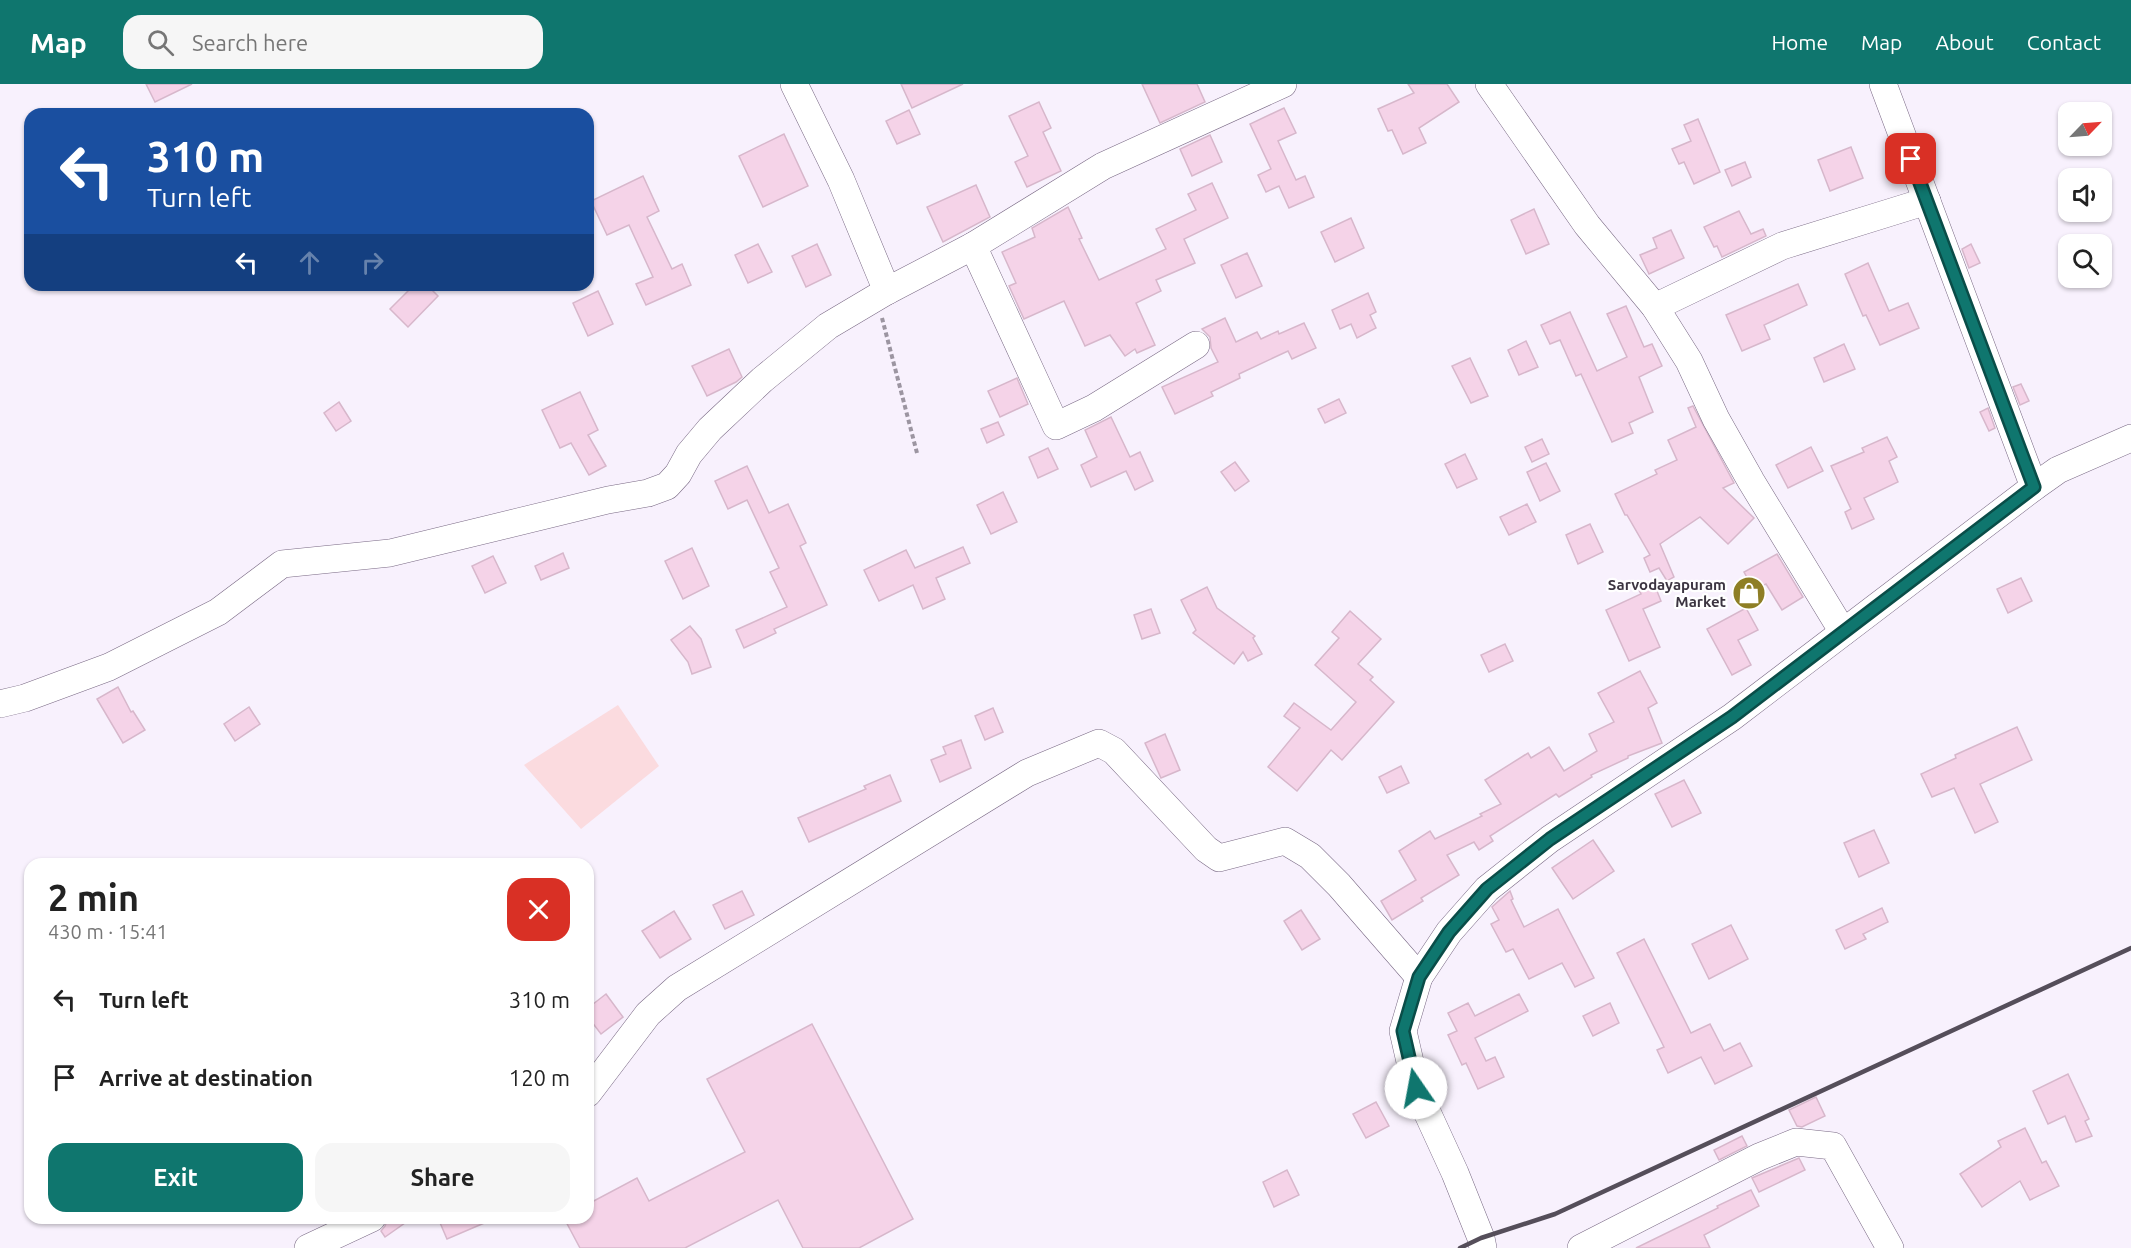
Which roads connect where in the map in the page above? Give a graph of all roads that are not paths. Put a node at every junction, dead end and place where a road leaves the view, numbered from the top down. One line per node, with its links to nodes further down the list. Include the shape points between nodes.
1 (794, 84): 7 (street, via 842,180)
2 (1283, 84): 6 (street, via 1103,166)
3 (1489, 84): 8 (street, via 1587,225)
4 (1890, 88): 5 (street)
5 (1927, 201): 8 (street, via 1782,246); 11 (street)
6 (973, 246): 7 (street); 9 (street, via 1056,426 1094,408)
7 (882, 294): 13 (street, via 828,326 762,380 711,429 667,486 390,553 282,564 218,612 110,667)
8 (1655, 307): 12 (street, via 1689,361 1750,481)
9 (1196, 345)
10 (2131, 438): 11 (street, via 2058,470)
11 (2034, 487): 12 (street)
12 (1843, 632): 14 (street, via 1732,717 1550,839 1487,889 1449,932)
13 (0, 704)
14 (1419, 977): 15 (street, via 1310,856 1285,841 1219,858 1114,751 1099,743 1028,773 677,988 648,1014); 18 (street, via 1403,1031 1416,1088 1455,1173)
15 (594, 1085)
16 (359, 1224): 17 (street)
17 (308, 1248)
18 (1483, 1248)
19 (1581, 1248): 20 (street, via 1796,1142 1833,1146)
20 (1890, 1248)

